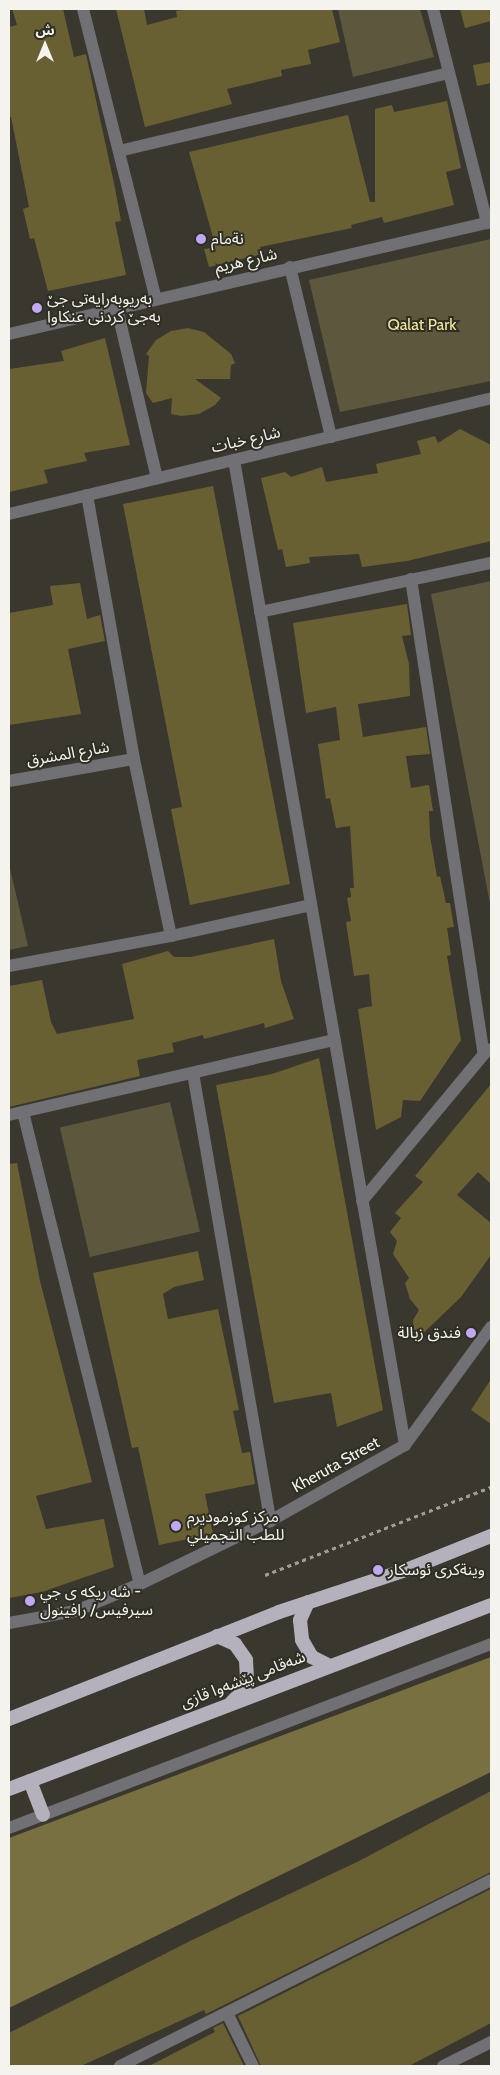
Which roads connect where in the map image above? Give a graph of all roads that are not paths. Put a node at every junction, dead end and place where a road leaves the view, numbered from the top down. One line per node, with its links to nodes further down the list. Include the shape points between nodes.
1 (83, 9): 4 (street)
2 (433, 9): 3 (street)
3 (449, 73): 4 (street); 5 (street)
4 (119, 150): 7 (street)
5 (489, 222): 6 (street, شارع هريم)
6 (290, 267): 7 (street, شارع هريم); 11 (street)
7 (156, 299): 8 (street, شارع هريم)
8 (116, 309): 9 (street, شارع هريم); 13 (street)
9 (9, 334)
10 (491, 398): 11 (street, شارع خبات)
11 (331, 437): 12 (street, شارع خبات)
12 (234, 460): 13 (street, شارع خبات); 18 (street)
13 (157, 478): 14 (street, شارع خبات)
14 (86, 495): 15 (street, شارع خبات); 19 (street)
15 (9, 514)
16 (491, 563): 17 (street)
17 (411, 579): 18 (street); 25 (street)
18 (260, 612): 21 (street)
19 (134, 759): 20 (street, شارع المشرق); 22 (street)
20 (9, 781)
21 (311, 904): 22 (street); 24 (street)
22 (172, 936): 23 (street)
23 (9, 966)
24 (334, 1040): 26 (street); 29 (street)
25 (488, 1050): 29 (street)
26 (193, 1073): 27 (street); 32 (street)
27 (23, 1112): 28 (street); 34 (street)
28 (9, 1114)
29 (362, 1201): 31 (street)
30 (491, 1327): 31 (street, Kheruta Street)
31 (405, 1445): 32 (street, Kheruta Street)
32 (270, 1521): 34 (street, Kheruta Street)
33 (491, 1536): 35 (highway, via 406,1570)
34 (140, 1584): 37 (street, Kheruta Street, via 76,1611)
35 (308, 1602): 38 (highway); 40 (highway, via 300,1620 302,1640 312,1657)
36 (491, 1605): 40 (highway, شەقامی پێشەوا قازی)
37 (9, 1624)
38 (217, 1636): 41 (highway, via 235,1644 246,1660 248,1670 244,1690); 42 (highway)
39 (491, 1644): 45 (street)
40 (330, 1666): 41 (highway, شەقامی پێشەوا قازی)
41 (230, 1704): 43 (highway, شەقامی پێشەوا قازی)
42 (9, 1719)
43 (30, 1782): 44 (highway, شەقامی پێشەوا قازی); 45 (highway)
44 (9, 1789)
45 (43, 1815): 46 (street)
46 (9, 1828)
47 (491, 1880): 48 (street)
48 (227, 2013): 50 (street); 51 (street)
49 (491, 2042): 52 (street)
50 (120, 2066)
51 (253, 2066)
52 (443, 2066)

